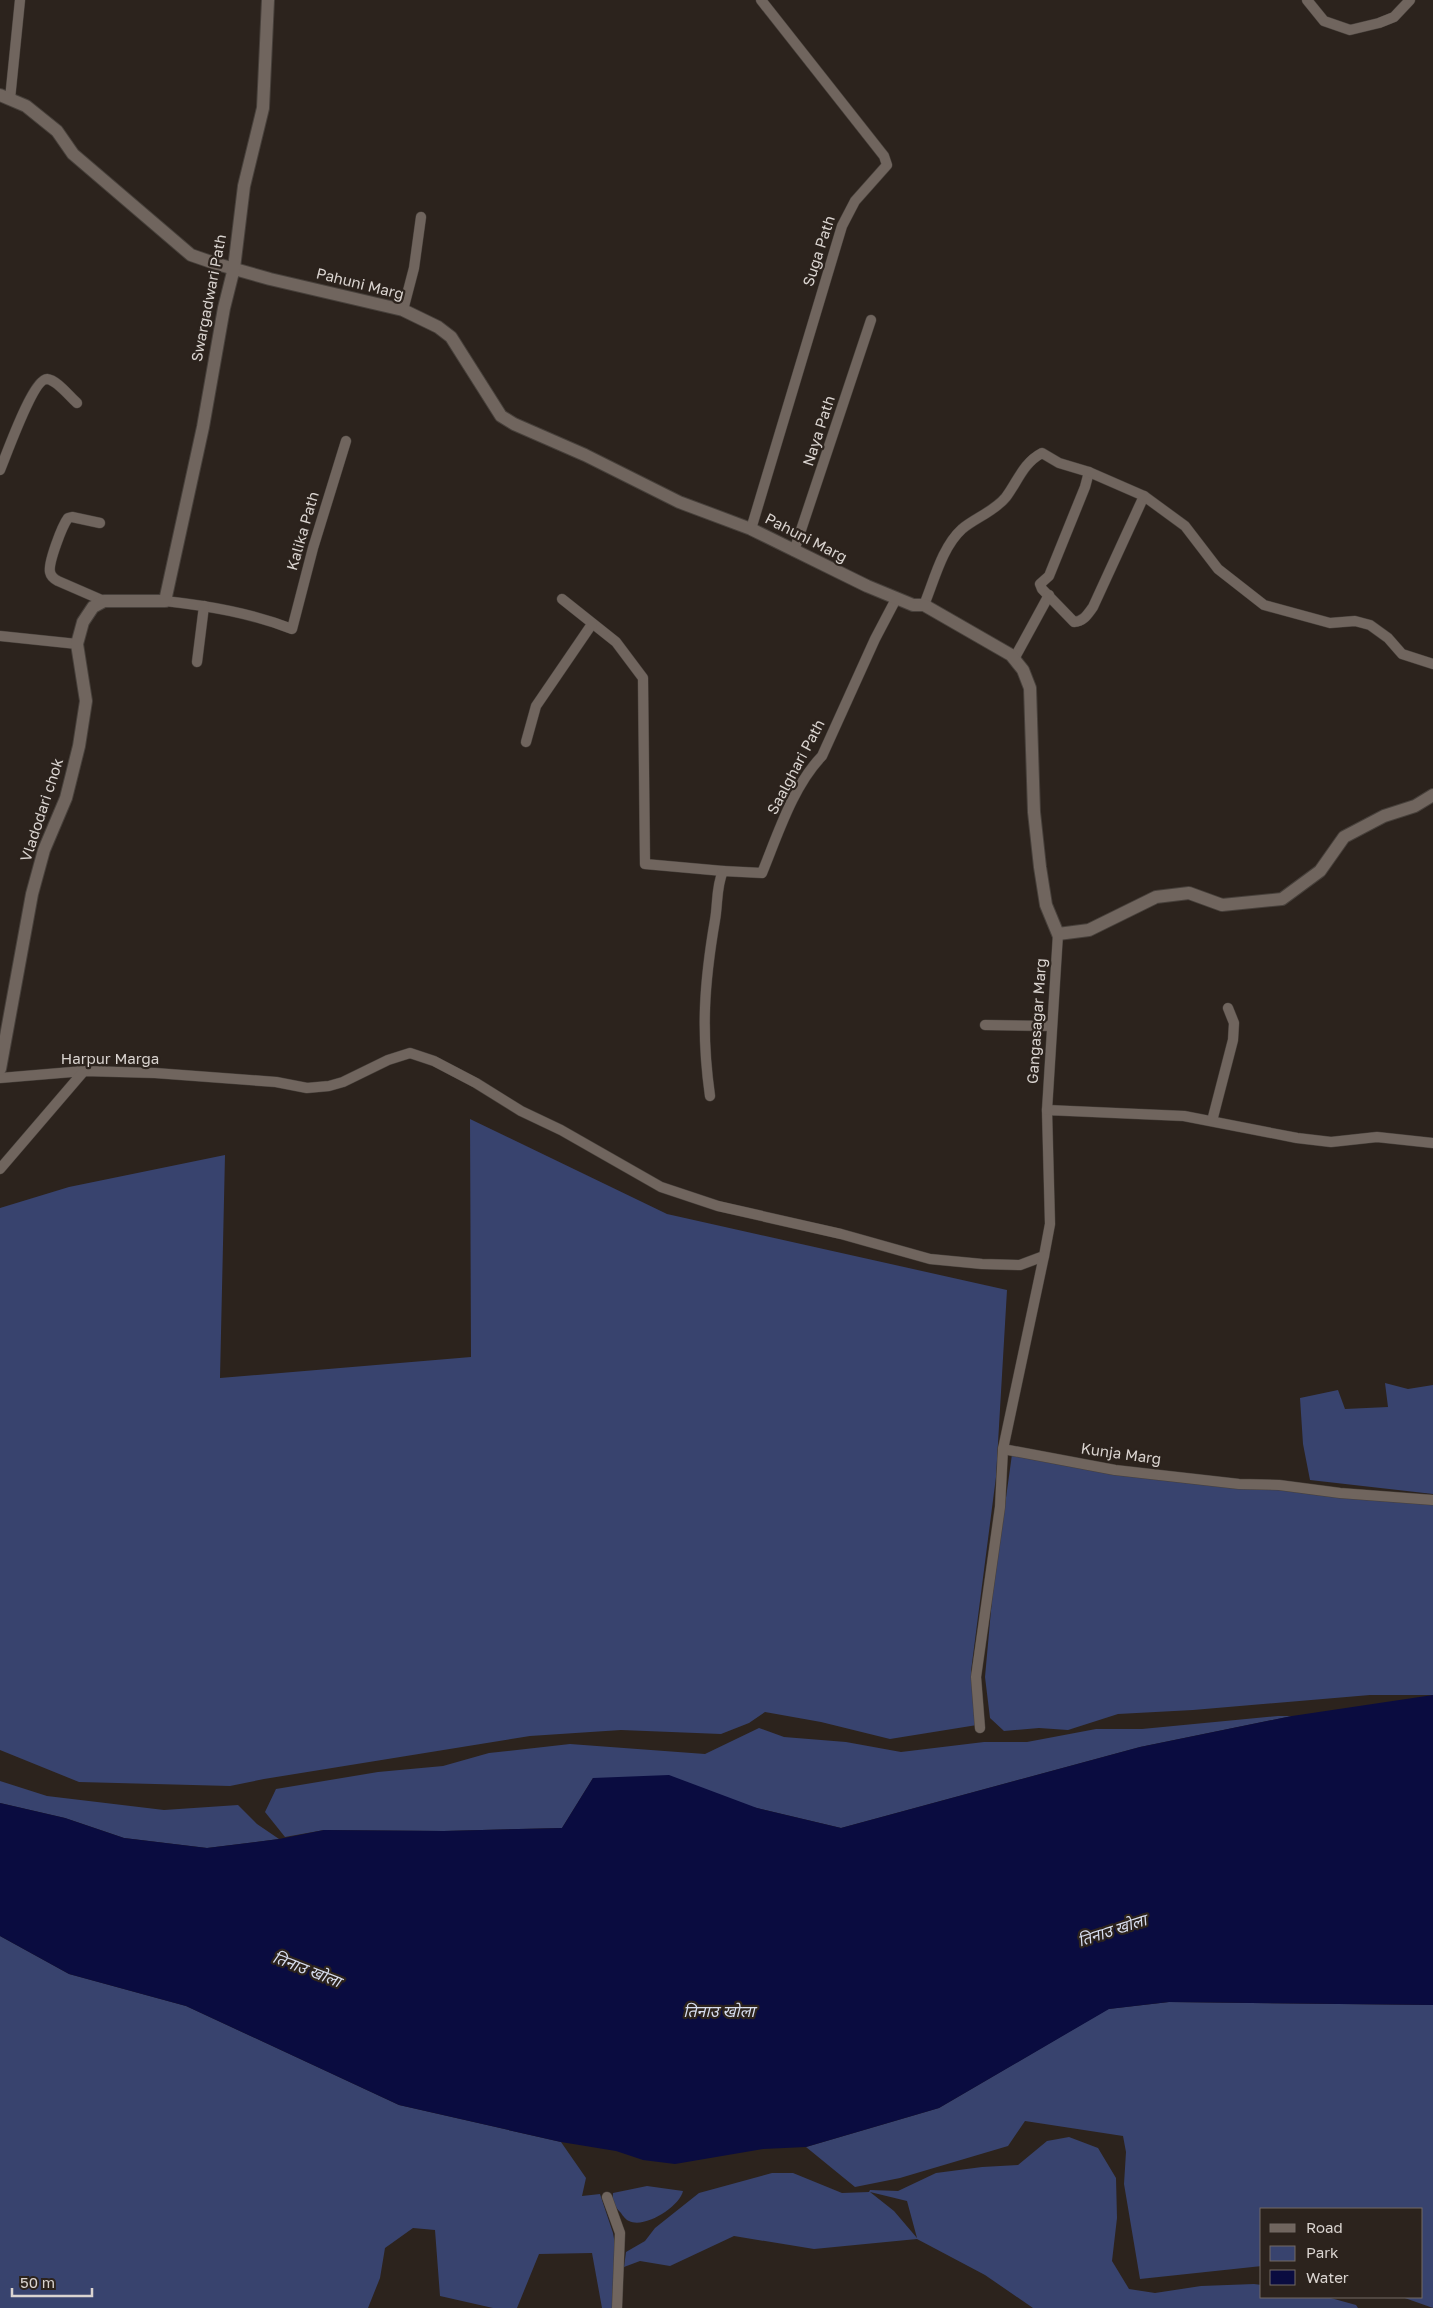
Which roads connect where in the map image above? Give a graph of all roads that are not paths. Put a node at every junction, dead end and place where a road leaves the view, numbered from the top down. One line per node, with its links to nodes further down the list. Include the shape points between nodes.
1 (20, 0): 6 (street)
2 (268, 0): 8 (street, Swargadwari Path, via 263,108 244,186)
3 (761, 0): 17 (street, Suga Path, via 884,156 887,165 855,200 842,226)
4 (1307, 0): 5 (street, via 1324,21 1350,30 1394,17)
5 (1410, 0)
6 (5, 97): 8 (street, Pahuni Marg, via 26,106 58,131 73,154 191,255)
7 (422, 217): 9 (street)
8 (234, 268): 9 (street, Pahuni Marg); 23 (street, Swargadwari Path)
9 (403, 310): 17 (street, Pahuni Marg, via 452,337 501,416 679,502)
10 (871, 320): 18 (street, Naya Path)
11 (77, 403): 13 (street, via 54,382 41,381 29,400)
12 (346, 441): 25 (street, Kalika Path, via 312,548 292,629 261,617)
13 (0, 470)
14 (1089, 472): 15 (street); 19 (street, via 1049,576 1040,584); 24 (street, via 1059,463 1042,453 1031,459 1005,498 968,524 952,541)
15 (1144, 496): 19 (street, via 1086,618 1074,622); 31 (street, via 1185,526 1218,569 1264,605 1330,623 1370,625 1402,654)
16 (100, 523): 22 (street, via 68,518 50,567 53,578)
17 (751, 528): 18 (street, Pahuni Marg)
18 (794, 551): 21 (street, Pahuni Marg)
19 (1048, 595): 29 (street)
20 (562, 599): 26 (street)
21 (896, 599): 24 (street, Pahuni Marg); 34 (street, Saalghari Path, via 822,756 809,770 798,790 762,873)
22 (104, 601): 23 (street); 28 (street, Vladodari chok, via 93,607 83,622)
23 (165, 601): 25 (street)
24 (924, 605): 29 (street, Pahuni Marg)
25 (204, 606): 30 (street)
26 (592, 624): 32 (street, via 536,706); 34 (street, via 616,642 643,678 645,864)
27 (0, 636): 28 (street)
28 (77, 644): 39 (street, Vladodari chok, via 86,701 80,746 66,798 44,850 32,894)
29 (1014, 659): 35 (street, Pahuni Marg, via 1023,670 1030,688 1034,812 1040,867 1046,905)
30 (197, 662)
31 (1433, 664)
32 (526, 742)
33 (1433, 795): 35 (street, via 1344,837 1320,870 1282,899 1222,905 1189,893 1156,896 1089,930)
34 (723, 871): 42 (street, via 718,882 704,987 703,1038)
35 (1058, 934): 38 (street, Gangasagar Marg)
36 (1228, 1008): 44 (street, via 1234,1022 1232,1040)
37 (985, 1025): 38 (street)
38 (1051, 1026): 43 (street, Gangasagar Marg)
39 (0, 1069)
40 (84, 1071): 41 (street, Harpur Marga); 46 (street); 47 (street, Harpur Marga, via 221,1077 307,1088 329,1086 410,1053 434,1061 468,1079 661,1187 718,1206 930,1259 1020,1265)
41 (0, 1078)
42 (710, 1096)
43 (1047, 1110): 44 (street, via 1155,1114); 47 (street, Gangasagar Marg, via 1050,1224)
44 (1212, 1121): 45 (street, via 1331,1142 1377,1137)
45 (1433, 1144)
46 (0, 1169)
47 (1044, 1256): 48 (street)
48 (1003, 1449): 49 (street, Kunja Marg, via 1115,1470); 50 (street, via 1000,1507 976,1677)
49 (1433, 1500)
50 (980, 1728)
51 (607, 2197): 52 (street, via 620,2233)
52 (617, 2308)

